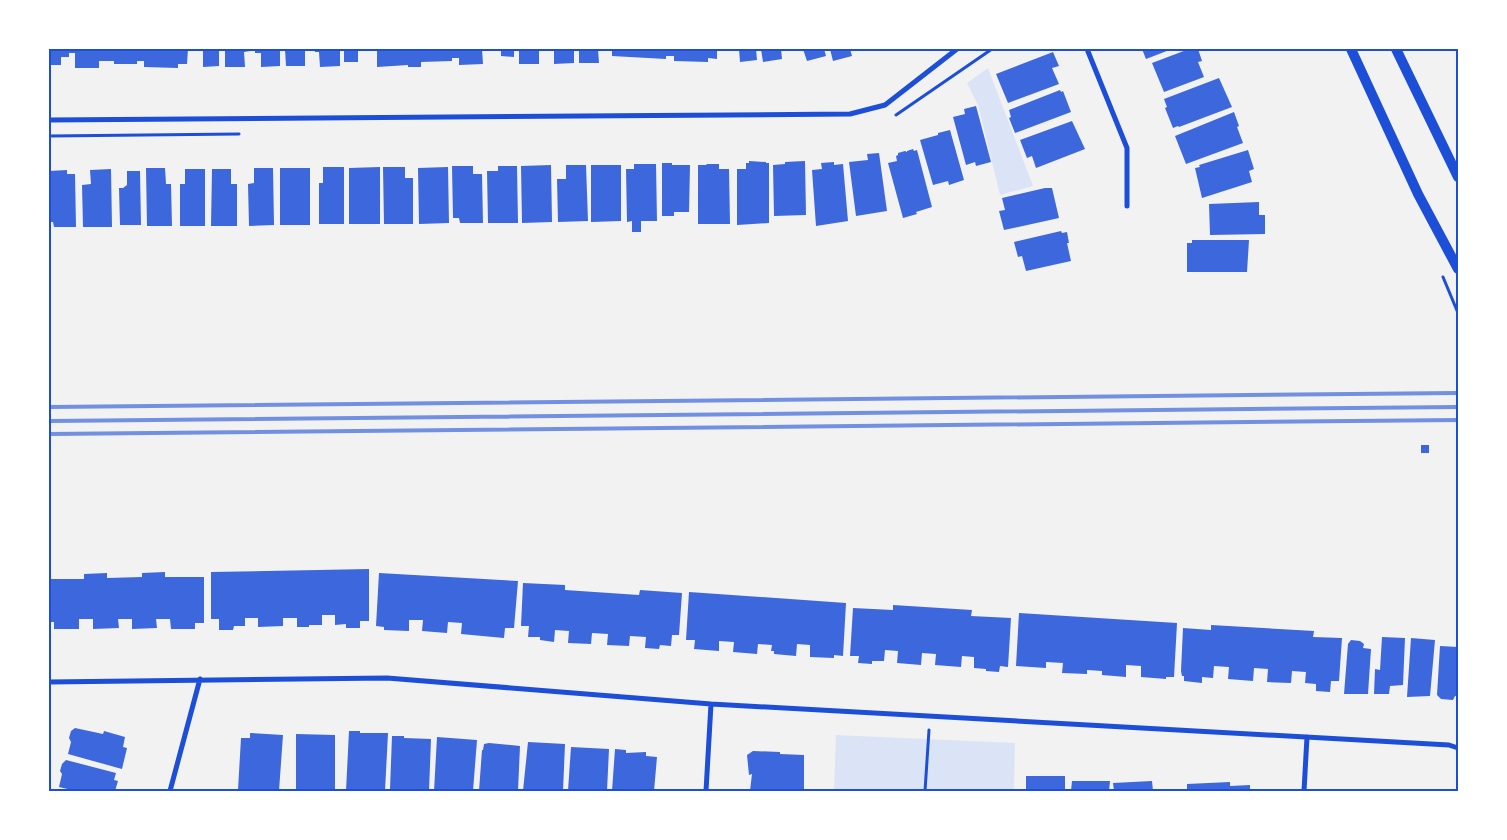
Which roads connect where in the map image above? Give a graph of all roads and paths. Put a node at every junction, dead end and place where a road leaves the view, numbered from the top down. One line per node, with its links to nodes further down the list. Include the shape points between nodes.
1 (957, 49): 5 (street, via 884,105 850,114)
2 (1087, 49): 7 (street, via 1127,148)
3 (1351, 49): 8 (main road, via 1418,194)
4 (1396, 49): 6 (main road)
5 (49, 120)
6 (1458, 176)
7 (1127, 206)
8 (1458, 269)
9 (200, 679): 10 (street); 11 (street, via 387,678); 15 (street)
10 (49, 682)
11 (711, 704): 12 (street); 16 (street)
12 (930, 716): 13 (street); 17 (path)
13 (1307, 737): 14 (street); 18 (street)
14 (1458, 748)
15 (170, 791)
16 (706, 791)
17 (925, 791)
18 (1304, 791)

